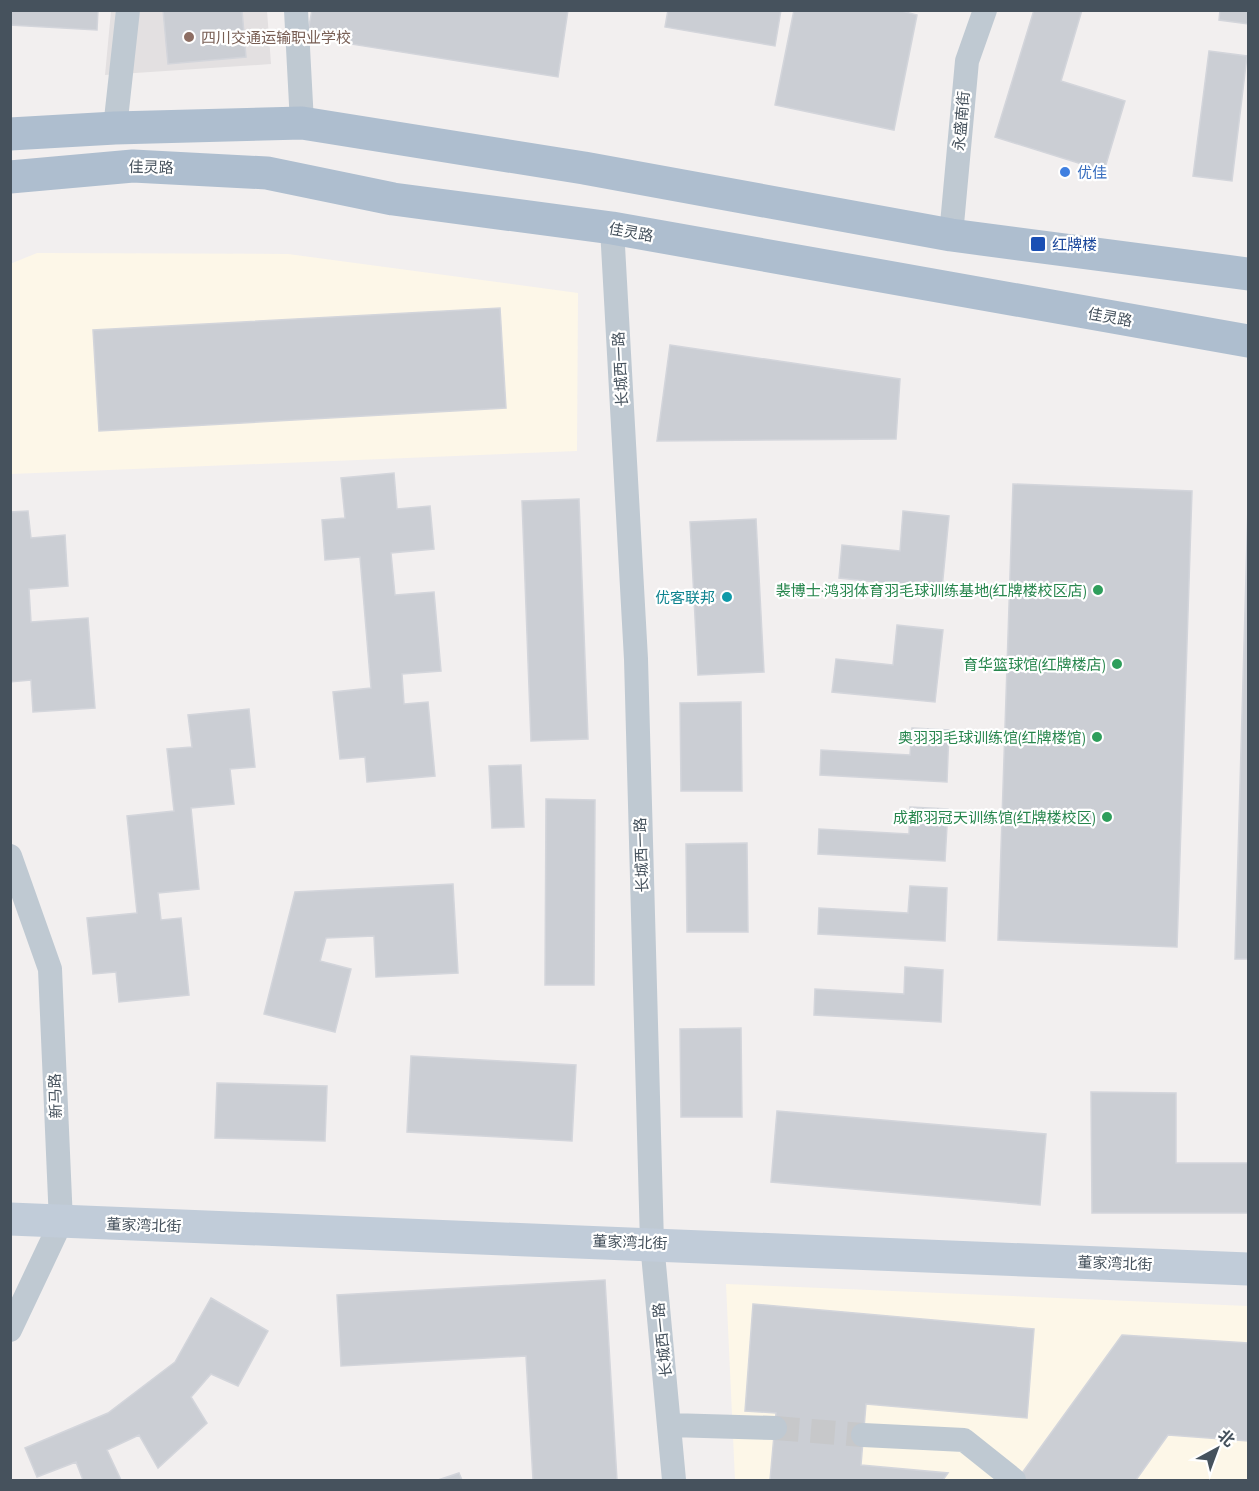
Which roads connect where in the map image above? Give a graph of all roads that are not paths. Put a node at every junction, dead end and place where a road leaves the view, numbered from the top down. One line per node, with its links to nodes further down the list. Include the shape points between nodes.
1 (128, 10): 5 (street)
2 (296, 10): 4 (street)
3 (985, 10): 9 (street, 永盛南街, via 967,61)
4 (302, 123): 5 (main road); 9 (main road, via 584,168)
5 (115, 128): 6 (main road)
6 (10, 134)
7 (10, 177): 8 (main road, 佳灵路, via 133,166 267,173 393,199)
8 (612, 228): 11 (main road, 佳灵路); 15 (street, 长城西一路, via 636,659)
9 (951, 235): 10 (main road)
10 (1248, 274)
11 (1248, 341)
12 (10, 856): 14 (street, 新马路, via 50,969)
13 (10, 1219): 14 (street, 董家湾北街)
14 (61, 1222): 15 (street, 董家湾北街); 17 (street, 新马路)
15 (652, 1243): 16 (street, 董家湾北街); 18 (street, 长城西一路)
16 (1248, 1269)
17 (10, 1330)
18 (670, 1425): 19 (street); 21 (street, 长城西一路)
19 (775, 1428)
20 (863, 1436): 22 (street, via 964,1440)
21 (674, 1480)
22 (1014, 1480)

